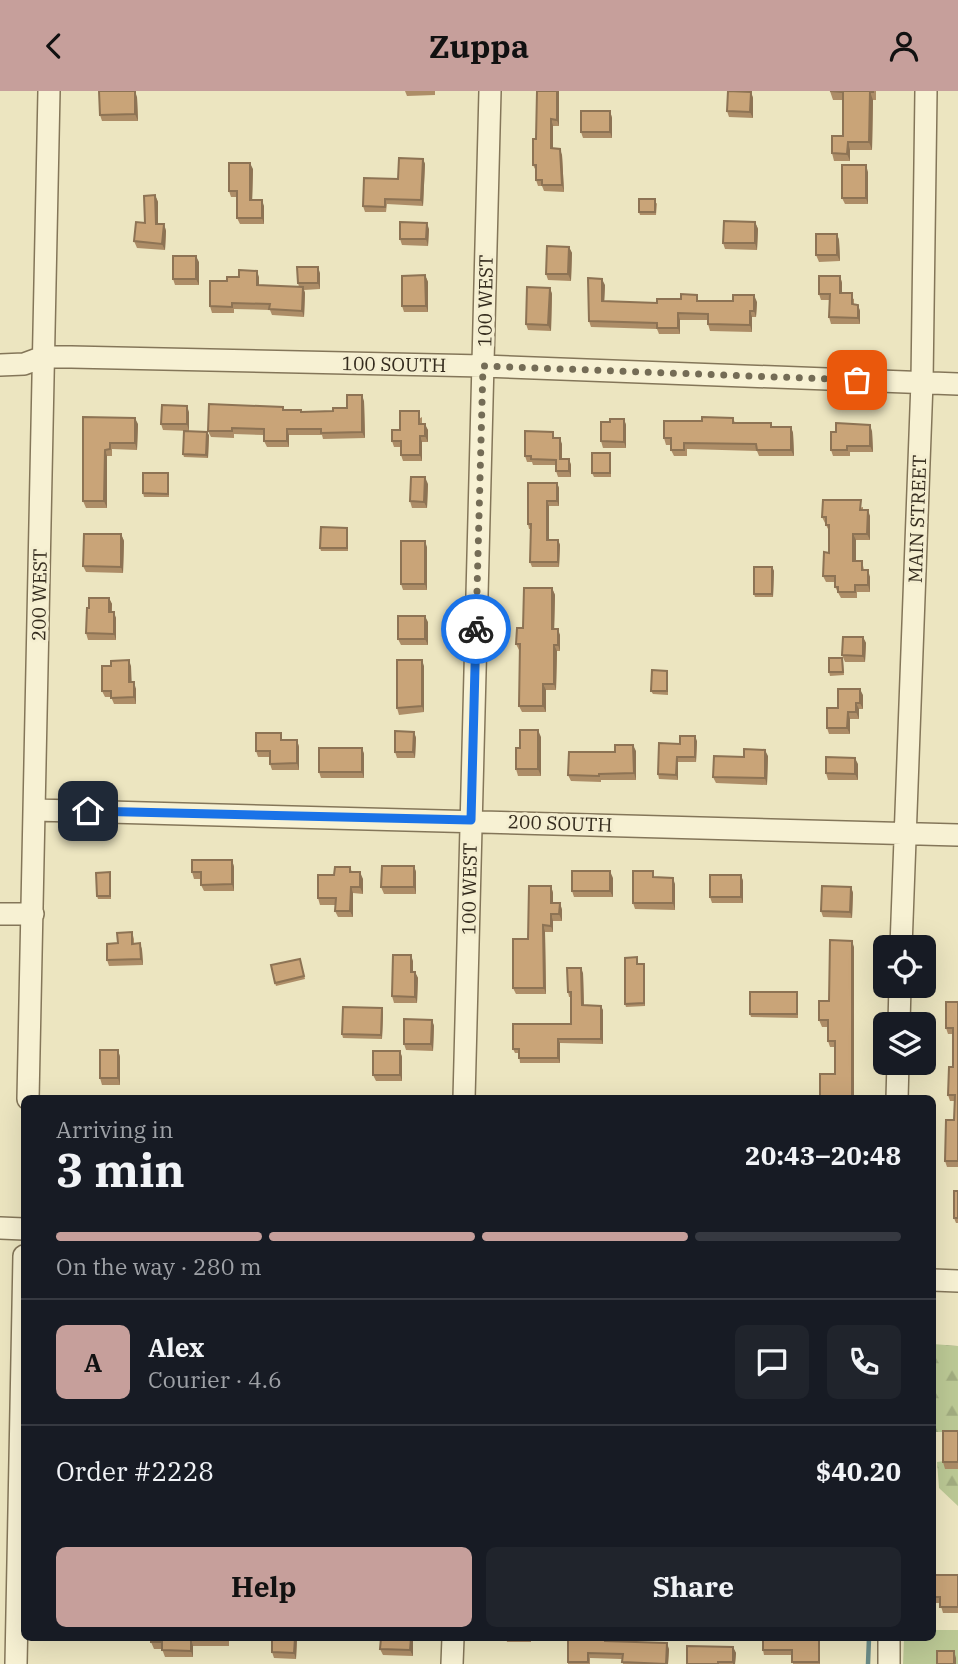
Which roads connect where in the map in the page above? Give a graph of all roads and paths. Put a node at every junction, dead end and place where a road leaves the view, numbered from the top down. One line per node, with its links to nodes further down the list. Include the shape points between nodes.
1 (49, 91): 4 (street, 200 WEST)
2 (489, 91): 6 (street, 100 WEST)
3 (926, 91): 7 (street, MAIN STREET)
4 (43, 356): 5 (street, 100 SOUTH, via 24,364); 6 (street, 100 SOUTH); 9 (street, 200 WEST)
5 (0, 365)
6 (483, 366): 7 (street, 100 SOUTH); 10 (street, 100 WEST)
7 (922, 382): 8 (street, 100 SOUTH); 11 (street, MAIN STREET)
8 (958, 384)
9 (36, 810): 10 (street, 200 SOUTH); 14 (street, 200 WEST)
10 (471, 820): 11 (street, 200 SOUTH); 18 (street, 100 WEST)
11 (904, 834): 12 (street, 200 SOUTH); 15 (street, MAIN STREET)
12 (958, 835)
13 (0, 913): 14 (street)
14 (33, 914): 17 (street, 200 WEST)
15 (901, 935)
16 (898, 1075): 19 (street)
17 (29, 1095)
18 (464, 1095)
19 (897, 1095)
20 (0, 1228): 21 (street)
21 (21, 1229)
22 (936, 1280): 23 (street)
23 (958, 1281)
24 (21, 1517): 27 (street)
25 (453, 1641): 28 (street)
26 (890, 1641): 29 (street)
27 (16, 1664)
28 (452, 1664)
29 (889, 1664)

